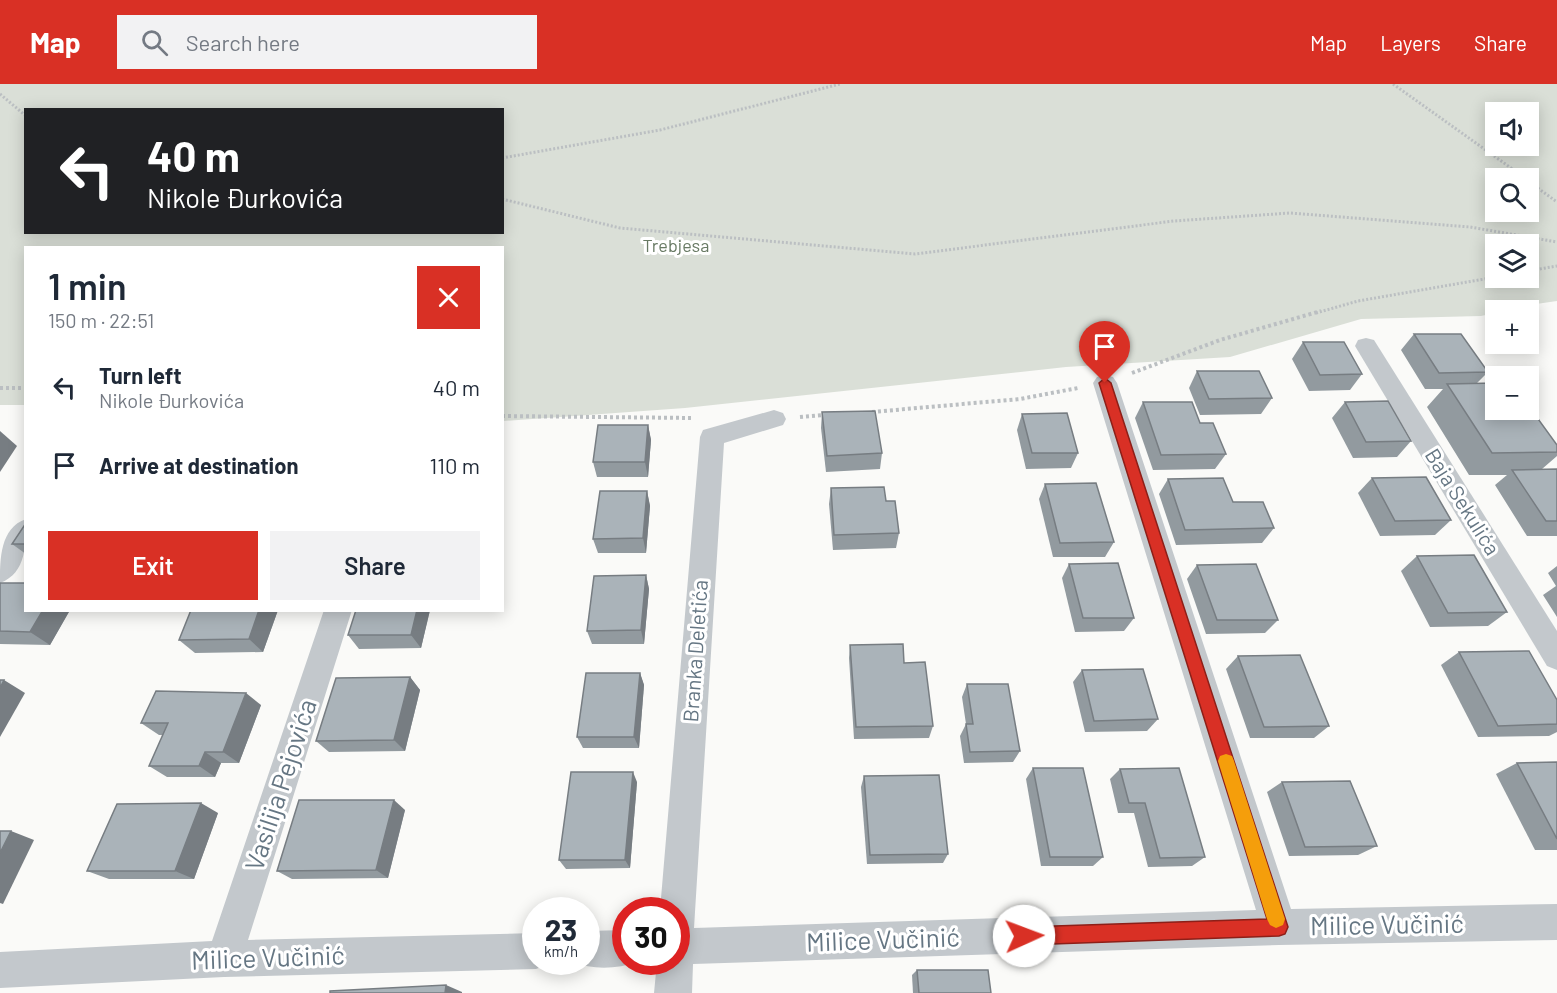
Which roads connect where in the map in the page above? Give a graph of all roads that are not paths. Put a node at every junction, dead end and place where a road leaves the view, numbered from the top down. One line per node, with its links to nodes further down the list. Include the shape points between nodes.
1 (1366, 346): 7 (street, Baja Sekulića)
2 (1105, 383): 10 (street)
3 (774, 419): 8 (street, Branka Deletića, via 712,437)
4 (24, 533): 5 (street)
5 (0, 571)
6 (337, 612): 13 (street, Vasilija Pejovića)
7 (1557, 657)
8 (678, 897)
9 (1557, 922): 10 (street, Milice Vučinić)
10 (1279, 927): 11 (street, Milice Vučinić)
11 (690, 947)
12 (522, 951): 13 (street, Milice Vučinić)
13 (224, 959): 14 (street, Milice Vučinić)
14 (0, 970)
15 (674, 975): 16 (street)
16 (673, 993)

